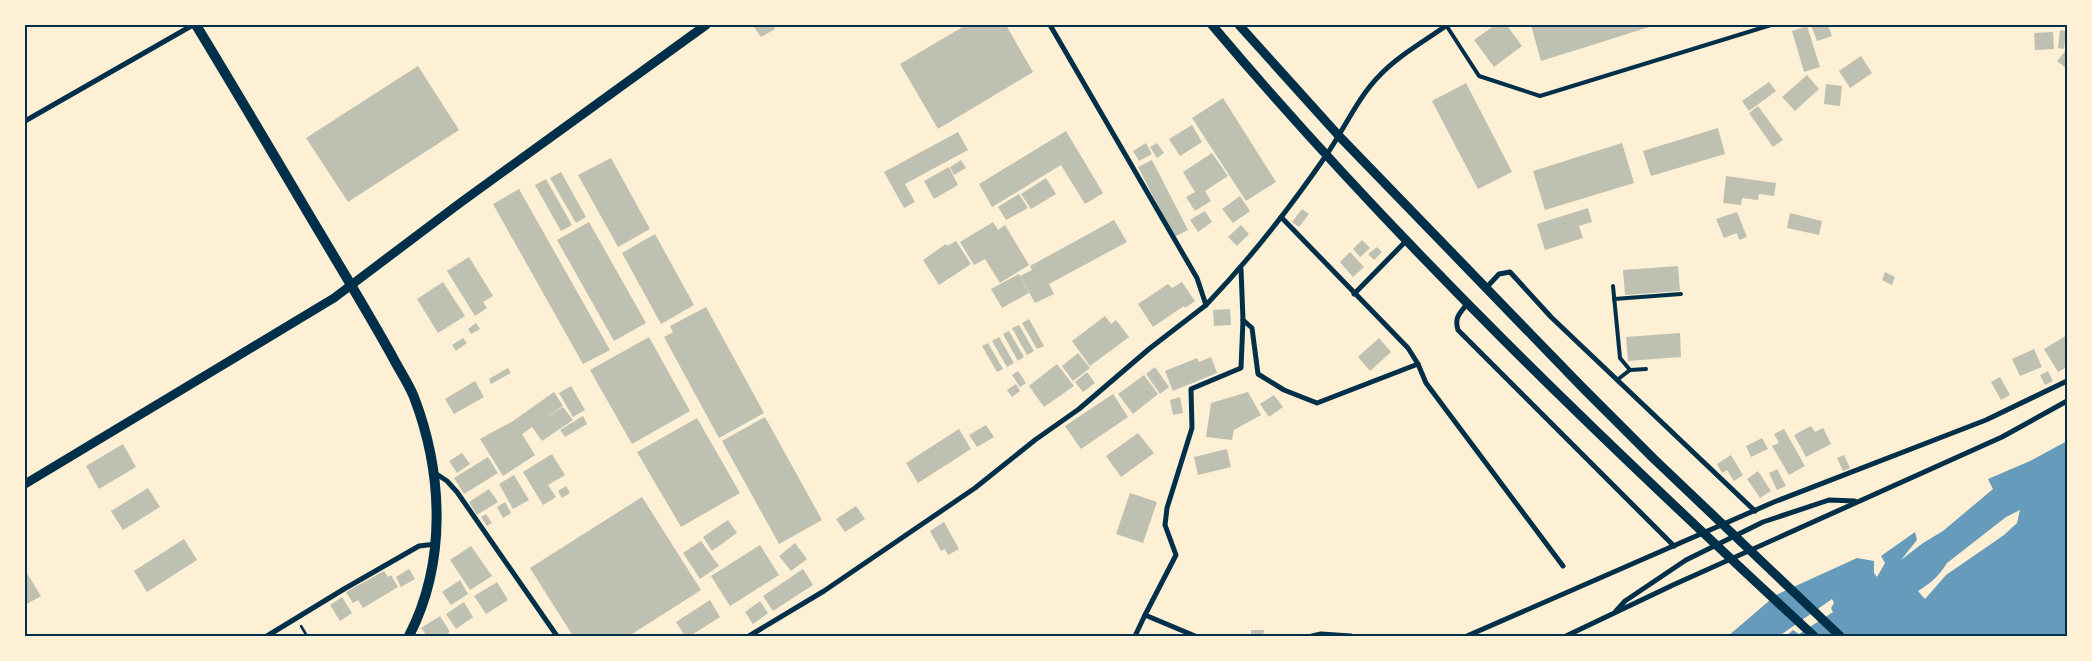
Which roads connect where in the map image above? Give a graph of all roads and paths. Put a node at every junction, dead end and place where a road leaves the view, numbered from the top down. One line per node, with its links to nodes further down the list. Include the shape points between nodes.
1 (194, 25): 8 (street); 14 (main road)
2 (706, 25): 14 (street)
3 (1050, 25): 21 (street, via 1197,278)
4 (1212, 25): 10 (street)
5 (1239, 25): 9 (street)
6 (1447, 25): 7 (lane, via 1479,76 1540,96); 9 (street, via 1380,75)
7 (1771, 25)
8 (25, 122)
9 (1339, 136): 10 (street); 16 (street)
10 (1326, 156): 11 (street); 12 (street)
11 (1281, 217): 13 (street); 17 (street)
12 (1407, 240): 17 (street); 20 (street)
13 (1241, 269): 21 (street); 22 (street)
14 (351, 284): 29 (main road, via 413,396); 30 (street, via 334,298)
15 (1613, 286): 19 (lane)
16 (1485, 288): 26 (street, via 1499,274 1510,272 1551,317); 49 (street, via 1588,393)
17 (1354, 294): 23 (street, via 1408,348)
18 (1681, 294): 19 (lane)
19 (1614, 299): 25 (lane, via 1620,358)
20 (1469, 303): 34 (street, via 1457,316 1458,330); 48 (street, via 1696,527)
21 (1206, 305): 41 (street, via 1148,349 1079,409 975,488 824,591)
22 (1243, 320): 23 (street, via 1252,328 1258,374 1284,390 1316,403); 37 (street, via 1241,368 1191,389 1192,428 1167,508 1165,526 1176,555)
23 (1418, 364): 35 (street, via 1426,383)
24 (1646, 369): 25 (lane)
25 (1630, 370): 26 (lane)
26 (1617, 380): 32 (street)
27 (2067, 381): 32 (street, via 1986,420)
28 (2067, 401): 31 (street, via 2002,437)
29 (435, 473): 33 (main road); 40 (street, via 457,492)
30 (25, 484)
31 (1856, 501): 36 (street); 36 (street, via 1829,500 1763,522 1686,560 1625,601)
32 (1755, 511): 34 (street)
33 (436, 544): 38 (street, via 419,546); 39 (main road, via 427,588)
34 (1674, 546): 46 (street)
35 (1563, 566)
36 (1614, 613): 47 (street)
37 (1146, 615): 42 (street); 43 (street)
38 (267, 636)
39 (409, 636)
40 (557, 636)
41 (749, 636)
42 (1135, 636)
43 (1195, 636)
44 (1312, 636): 45 (street)
45 (1351, 636)
46 (1467, 636)
47 (1566, 636)
48 (1814, 636)
49 (1840, 636)

